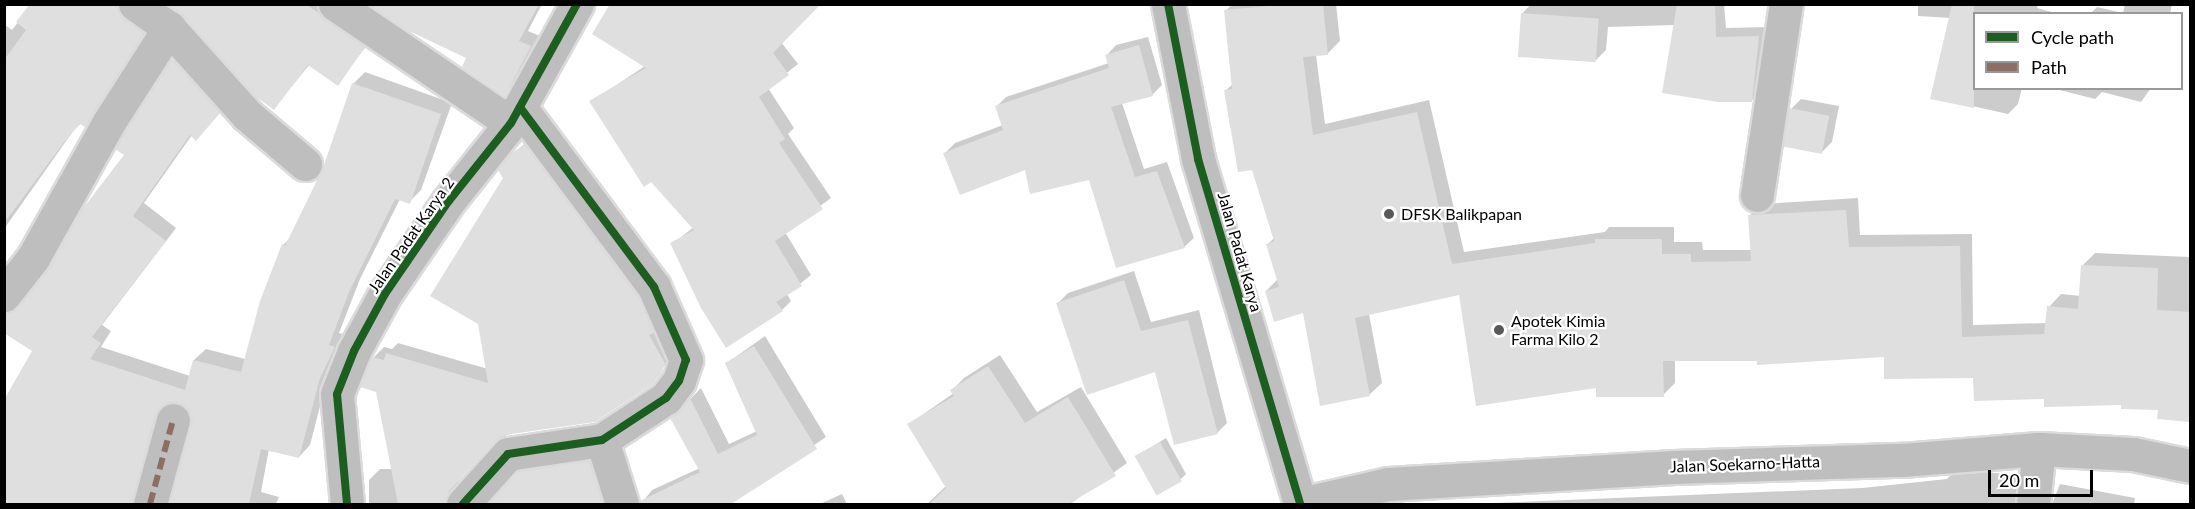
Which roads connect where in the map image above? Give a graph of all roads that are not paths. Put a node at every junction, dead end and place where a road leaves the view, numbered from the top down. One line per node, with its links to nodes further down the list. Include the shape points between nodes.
1 (135, 4): 6 (main road)
2 (335, 4): 7 (main road)
3 (577, 4): 7 (main road, Jalan Padat Karya 2)
4 (1168, 4): 20 (main road, Jalan Padat Karya, via 1198,159)
5 (1786, 4): 9 (main road)
6 (169, 28): 8 (main road, via 248,115); 10 (main road, via 109,122 33,258)
7 (515, 115): 12 (main road, via 654,287 685,353 682,374 666,398); 17 (main road, Jalan Padat Karya 2, via 447,202 384,294 354,351 337,394)
8 (305, 164)
9 (1757, 195)
10 (4, 295)
11 (173, 420): 16 (main road)
12 (602, 440): 18 (main road, via 508,454); 19 (main road)
13 (2039, 449): 14 (main road, Jalan Soekarno-Hatta, via 2133,454); 15 (main road, Jalan Soekarno-Hatta, via 1902,460 1674,467); 21 (main road)
14 (2190, 466)
15 (1388, 494): 20 (main road, Jalan Soekarno-Hatta)
16 (150, 504)
17 (347, 504)
18 (463, 504)
19 (622, 504)
20 (1300, 504)
21 (2033, 504)

